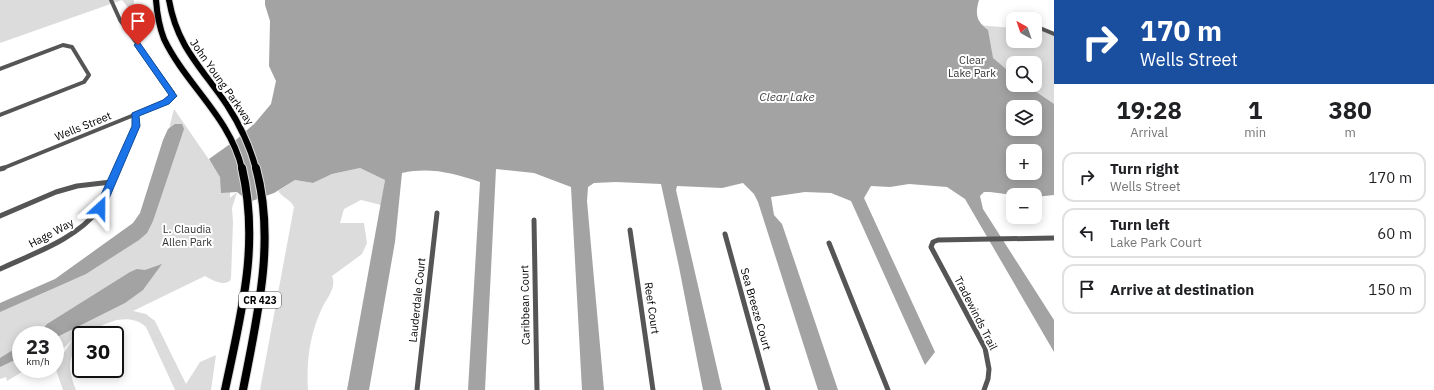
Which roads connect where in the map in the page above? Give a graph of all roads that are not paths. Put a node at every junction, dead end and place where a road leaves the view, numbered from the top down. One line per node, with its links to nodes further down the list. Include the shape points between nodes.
1 (112, 0): 10 (street, Wells Street, via 120,20 173,93 172,98 166,102)
2 (156, 0): 4 (main road, John Young Parkway / CR 423)
3 (169, 0): 5 (main road, John Young Parkway / CR 423)
4 (157, 13): 5 (main road); 21 (main road, John Young Parkway / CR 423, via 160,30 173,57 222,122 244,174 250,212 250,249)
5 (171, 18): 22 (main road, John Young Parkway / CR 423, via 185,49 235,117 253,154 260,179 265,208 264,269)
6 (1042, 29): 7 (street)
7 (1054, 34)
8 (0, 69): 9 (street, via 68,45 72,47 89,75 84,82)
9 (0, 115)
10 (134, 115): 11 (street, Wells Street); 12 (street, Hage Way, via 136,126)
11 (0, 169)
12 (111, 182): 14 (street, via 77,186 56,192); 20 (street, Hage Way, via 100,208 90,220 60,241)
13 (437, 213): 23 (street, Lauderdale Court)
14 (0, 216)
15 (534, 220): 24 (street, Caribbean Court)
16 (630, 230): 25 (street, Reef Court)
17 (725, 234): 26 (street, Sea Breeze Court)
18 (1054, 238): 28 (street, Tradewinds Trail, via 933,242 931,247 985,348 990,364 990,376)
19 (828, 243): 27 (street)
20 (0, 269)
21 (225, 390)
22 (243, 390)
23 (417, 390)
24 (537, 390)
25 (654, 390)
26 (768, 390)
27 (888, 390)
28 (984, 390)

